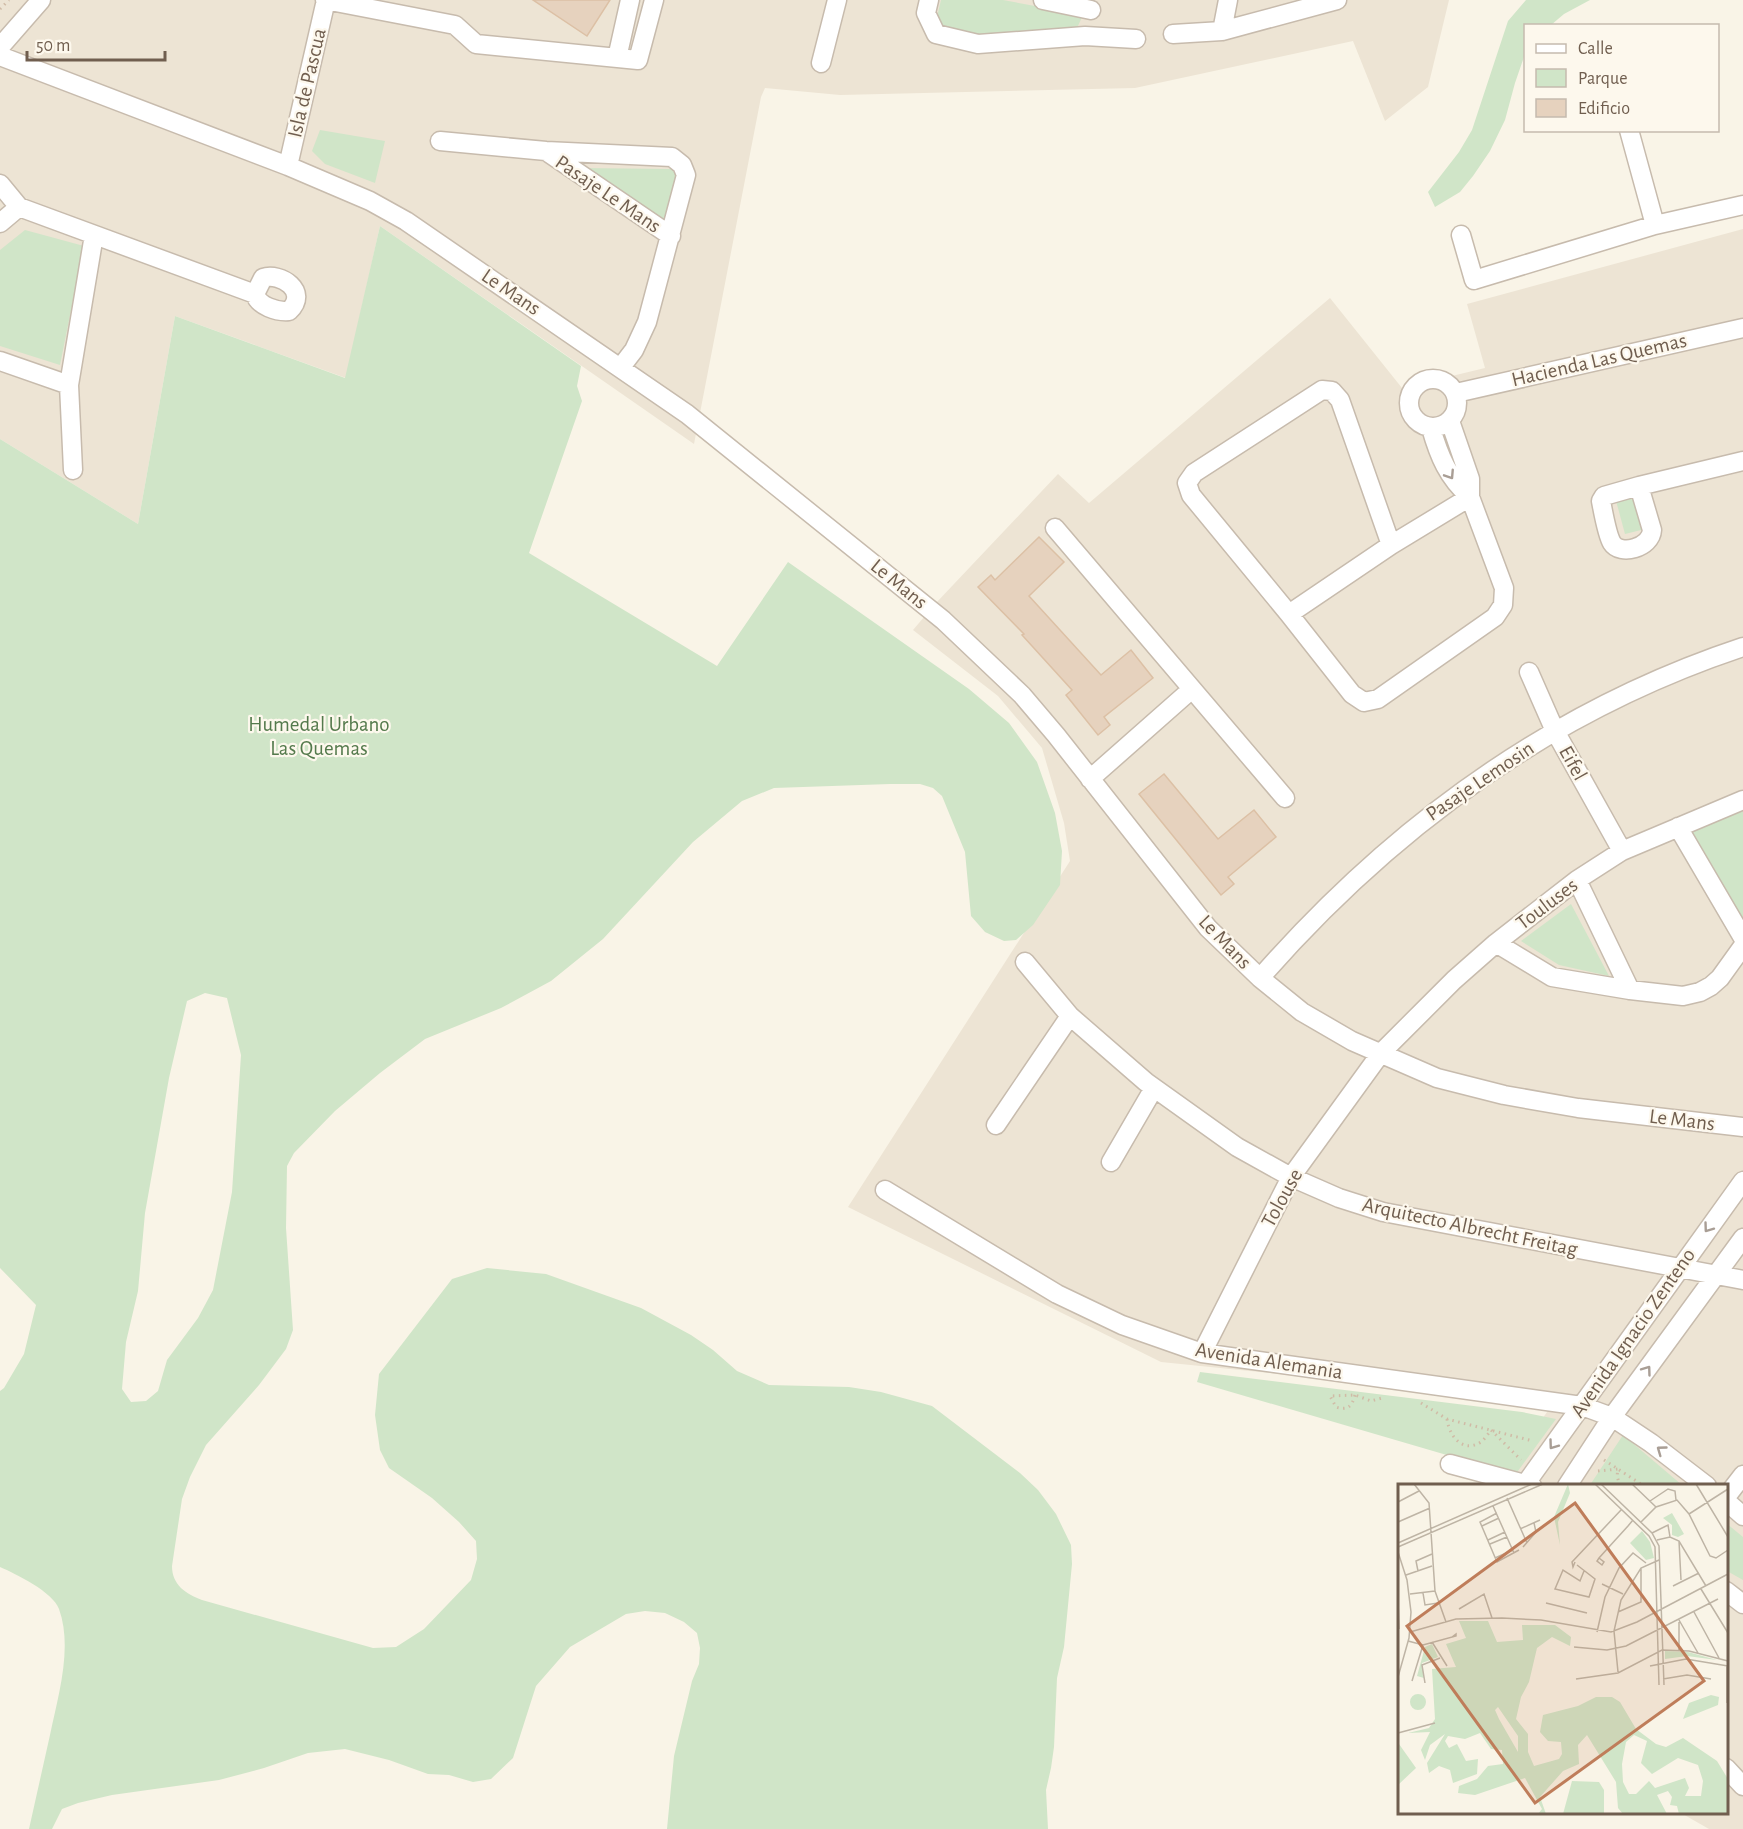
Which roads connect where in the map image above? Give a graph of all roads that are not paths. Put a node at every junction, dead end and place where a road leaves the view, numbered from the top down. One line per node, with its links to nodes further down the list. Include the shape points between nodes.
1 (41, 0): 15 (street)
2 (325, 0): 17 (street, via 455,25 476,44); 22 (street, Isla de Pascua)
3 (630, 0): 17 (street)
4 (654, 0): 17 (street, via 638,60)
5 (837, 0): 18 (street)
6 (929, 0): 13 (street, via 926,13 936,34 946,37 978,44)
7 (1043, 0): 10 (street)
8 (1228, 0): 11 (street)
9 (1337, 0): 11 (street)
10 (1092, 5): 13 (street)
11 (1222, 32): 12 (street)
12 (1173, 34)
13 (1084, 36): 14 (street)
14 (1136, 39)
15 (0, 47)
16 (0, 56): 22 (street, Le Mans)
17 (617, 58)
18 (821, 63)
19 (1630, 132): 27 (street)
20 (440, 141): 21 (street, Pasaje Le Mans)
21 (546, 151): 30 (street, Pasaje Le Mans); 30 (street, Pasaje Le Mans, via 672,157 686,175)
22 (288, 166): 34 (street, Le Mans, via 405,220)
23 (0, 184): 25 (street)
24 (1743, 205): 27 (street)
25 (19, 207): 26 (street); 28 (street)
26 (0, 223)
27 (1655, 225): 29 (street, via 1474,280)
28 (94, 235): 31 (street); 35 (street)
29 (1461, 235)
30 (671, 236): 34 (street, Pasaje Le Mans, via 647,322)
31 (255, 294)
32 (1743, 328): 36 (street, Hacienda Las Quemas)
33 (0, 361): 35 (street)
34 (621, 367): 50 (street, Le Mans, via 687,414 943,620 1022,695)
35 (69, 385): 40 (street)
36 (1456, 393): 37 (street, via 1456,413); 38 (street, via 1450,384 1430,378 1413,389 1409,409 1421,425)
37 (1450, 421): 38 (street); 42 (street, via 1470,479)
38 (1431, 428): 42 (street, one-way to 42, via 1442,463)
39 (1743, 461): 41 (street)
40 (73, 470)
41 (1639, 486)
42 (1470, 497): 44 (street); 45 (street, via 1504,588 1503,605 1495,617 1378,699 1364,702 1352,694)
43 (1055, 528): 48 (street)
44 (1391, 545): 45 (street); 45 (street, via 1340,400 1332,391 1322,390 1194,473 1187,483 1191,495)
45 (1289, 614)
46 (1743, 647): 49 (street, Pasaje Lemosin, via 1639,688)
47 (1529, 672): 49 (street, Eifel)
48 (1192, 689): 50 (street); 51 (street)
49 (1555, 731): 54 (street, Eifel); 60 (street, Pasaje Lemosin, via 1480,778 1404,836 1329,903)
50 (1090, 779): 60 (street, Le Mans, via 1208,928)
51 (1285, 798)
52 (1743, 800): 53 (street, Touluses)
53 (1678, 827): 54 (street, Touluses); 56 (street)
54 (1622, 851): 55 (street, Touluses)
55 (1577, 880): 57 (street, Touluses); 61 (street)
56 (1743, 938)
57 (1496, 943): 61 (street, via 1552,977); 63 (street, Touluses)
58 (1743, 946): 61 (street, via 1720,978 1700,992 1674,996)
59 (1025, 962): 62 (street, Arquitecto Albrecht Freitag)
60 (1260, 978): 63 (street, Le Mans, via 1317,1021)
61 (1630, 990)
62 (1070, 1016): 64 (street, Arquitecto Albrecht Freitag); 65 (street)
63 (1381, 1053): 66 (street, Le Mans, via 1437,1078 1504,1095 1578,1108); 68 (street, Tolouse)
64 (1154, 1088): 67 (street); 68 (street, Arquitecto Albrecht Freitag, via 1237,1147)
65 (996, 1125)
66 (1743, 1127)
67 (1111, 1162)
68 (1291, 1177): 72 (street, Arquitecto Albrecht Freitag, via 1383,1212); 75 (street, Tolouse)
69 (1743, 1181): 72 (street, Avenida Ignacio Zenteno, one-way to 72)
70 (885, 1190): 75 (street, Avenida Alemania, via 1057,1294 1122,1325)
71 (1743, 1238): 73 (street, Avenida Ignacio Zenteno)
72 (1679, 1268): 73 (street, Arquitecto Albrecht Freitag); 76 (street, Avenida Ignacio Zenteno)
73 (1716, 1276): 74 (street, Arquitecto Albrecht Freitag); 77 (street, Avenida Ignacio Zenteno, one-way to 73)
74 (1743, 1280)
75 (1202, 1353): 76 (street, Avenida Alemania)
76 (1582, 1406): 77 (street, Avenida Alemania); 80 (street, Avenida Ignacio Zenteno, one-way to 80)
77 (1612, 1417): 81 (street, Avenida Ignacio Zenteno); 82 (street, one-way to 77)
78 (1450, 1464): 80 (street)
79 (1743, 1475): 83 (street)
80 (1529, 1482)
81 (1569, 1484)
82 (1706, 1484)
83 (1728, 1496)
84 (1728, 1501): 85 (street)
85 (1743, 1516)
86 (1728, 1593): 87 (street)
87 (1743, 1604)
88 (1728, 1770): 89 (street)
89 (1743, 1786)

